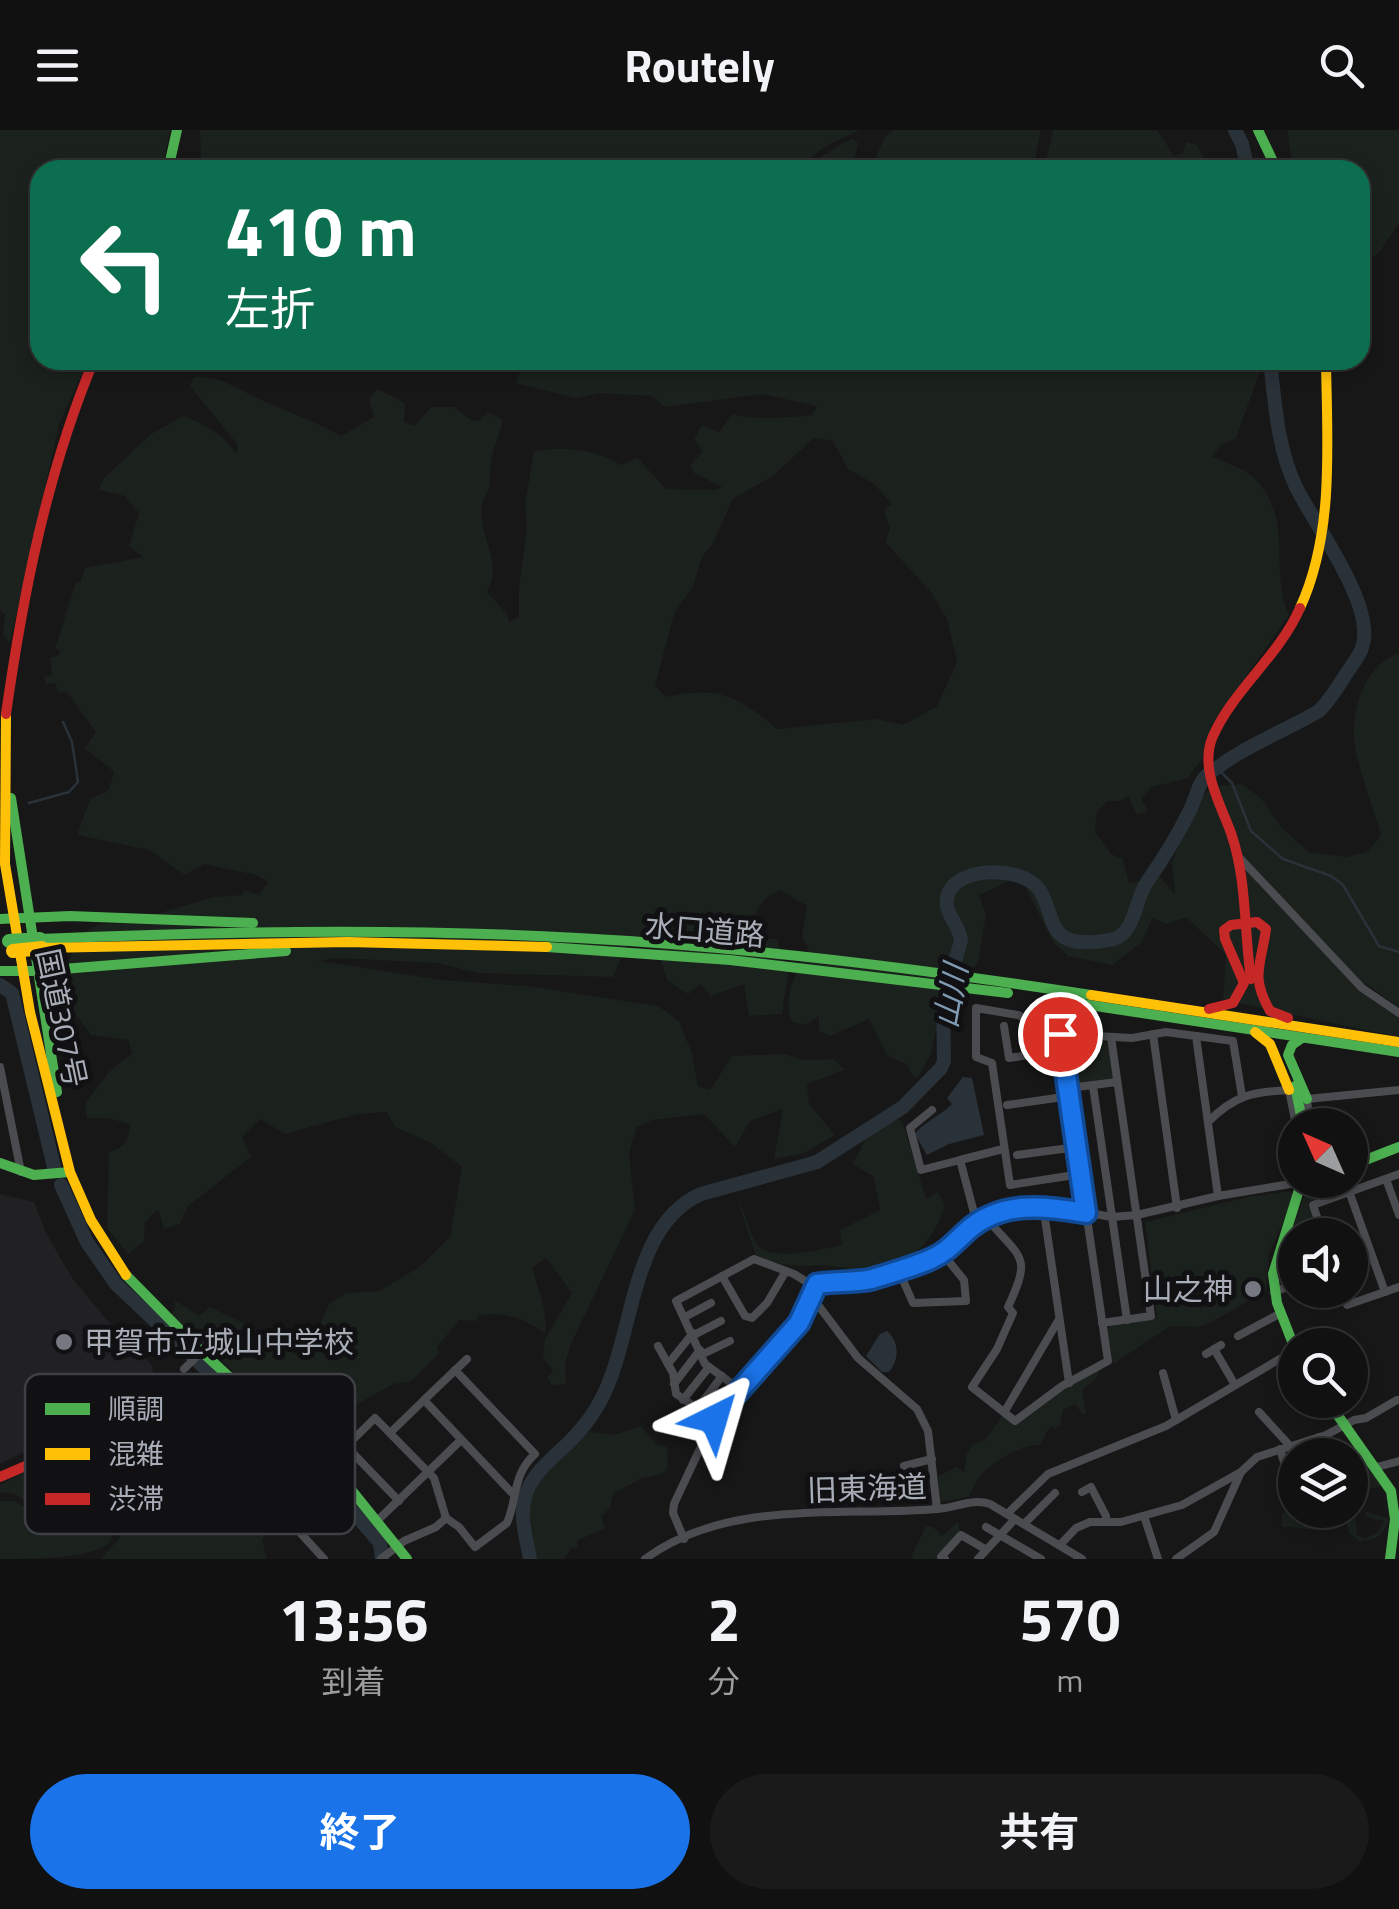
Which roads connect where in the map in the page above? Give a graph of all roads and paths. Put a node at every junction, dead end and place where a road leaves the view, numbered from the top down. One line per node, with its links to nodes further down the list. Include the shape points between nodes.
1 (177, 130): 3 (main road)
2 (1258, 130): 4 (main road)
3 (170, 160)
4 (1272, 160)
5 (90, 370): 7 (main road, via 52,478 12,672)
6 (1326, 370): 8 (main road, via 1324,518 1310,584 1270,663 1215,730 1209,747 1210,773)
7 (5, 761): 9 (main road); 9 (main road)
8 (1236, 854): 10 (main road); 21 (street, via 1362,988)
9 (11, 918): 11 (main road, via 318,925); 16 (main road, 国道307号)
10 (1244, 923): 19 (main road, via 1222,932 1241,968 1241,994 1226,1007); 20 (main road); 24 (main road, via 1266,928 1256,971 1270,1011)
11 (342, 932): 13 (main road, 水口道路); 17 (main road, 水口道路, via 658,943)
12 (371, 942): 13 (main road, 水口道路); 16 (main road); 17 (main road, 水口道路, via 675,954)
13 (41, 944): 14 (main road, 水口道路, bridge)
14 (6, 946)
15 (0, 971): 16 (main road)
16 (30, 972): 56 (main road, 国道307号, via 52,1054)
17 (934, 978): 18 (main road, 水口道路)
18 (967, 982): 19 (main road, 水口道路); 23 (main road, 水口道路)
19 (1194, 1012): 24 (main road, 水口道路)
20 (1263, 1013)
21 (1399, 1013)
22 (1004, 1026): 32 (street, via 1009,1058)
23 (1254, 1031): 29 (main road, 水口道路); 37 (main road, via 1270,1044)
24 (1327, 1031): 31 (main road, 水口道路)
25 (1060, 1034): 27 (street); 32 (street); 50 (street, via 1018,1015 976,1008 976,1057 992,1063)
26 (1153, 1034): 27 (street); 28 (street); 67 (street)
27 (1111, 1036): 35 (street)
28 (1196, 1036): 40 (street, via 1234,1041); 47 (street)
29 (1302, 1038): 33 (main road, 水口道路); 41 (main road, via 1288,1055)
30 (1274, 1040): 44 (main road)
31 (1399, 1042)
32 (1063, 1050): 39 (street)
33 (1399, 1052)
34 (0, 1067): 55 (street)
35 (1117, 1082): 36 (street); 69 (street)
36 (1093, 1086): 39 (street); 71 (street)
37 (1289, 1090): 40 (street); 43 (street)
38 (1399, 1090): 41 (street)
39 (1069, 1092): 42 (street); 48 (street)
40 (1242, 1096): 47 (street)
41 (1307, 1099): 45 (street)
42 (1007, 1104)
43 (1296, 1108)
44 (1300, 1108)
45 (1306, 1108)
46 (932, 1110): 53 (street, via 910,1128 921,1170)
47 (1208, 1122): 62 (street)
48 (1077, 1147): 51 (street); 57 (street)
49 (1399, 1148): 52 (main road)
50 (1003, 1149): 53 (street); 57 (street, via 1010,1185)
51 (1017, 1155)
52 (1368, 1159)
53 (960, 1160): 74 (street)
54 (0, 1164): 55 (main road)
55 (20, 1172): 56 (main road, via 49,1178)
56 (70, 1172): 105 (main road, 国道307号, via 124,1271 193,1360)
57 (1081, 1174): 68 (street)
58 (1399, 1174): 59 (street)
59 (1386, 1179): 60 (street); 70 (street)
60 (1368, 1185)
61 (1278, 1186): 62 (street)
62 (1218, 1196): 67 (street)
63 (1300, 1198): 82 (main road, via 1276,1256)
64 (1334, 1198): 72 (street, via 1313,1206)
65 (1351, 1198): 83 (street)
66 (1044, 1206): 68 (street); 73 (street); 89 (street)
67 (1178, 1208): 69 (street)
68 (1086, 1213): 71 (street); 91 (street)
69 (1138, 1215): 71 (street); 90 (street, via 1151,1316)
70 (1399, 1215)
71 (1112, 1217): 90 (street)
72 (1317, 1218)
73 (987, 1219): 74 (street); 115 (street, via 1023,1266 1008,1307 1013,1313 972,1387)
74 (978, 1224): 75 (street)
75 (942, 1253): 76 (street); 76 (street, via 964,1280 966,1301 913,1303)
76 (898, 1270): 81 (street, via 828,1282)
77 (786, 1271): 78 (street, via 754,1259); 78 (street, via 752,1318); 81 (street)
78 (722, 1276): 87 (street, via 676,1300)
79 (1399, 1287): 83 (street)
80 (1278, 1290): 82 (street)
81 (813, 1292): 110 (street, via 799,1323); 128 (street, via 858,1358 918,1409)
82 (1274, 1292): 86 (main road)
83 (1385, 1292): 84 (street)
84 (1368, 1298)
85 (710, 1303): 87 (street)
86 (1281, 1313): 92 (main road); 94 (street)
87 (685, 1318): 93 (street)
88 (721, 1320): 93 (street)
89 (1059, 1320): 107 (street); 115 (street)
90 (1127, 1320): 91 (street)
91 (1102, 1324): 107 (street, via 1108,1361)
92 (1287, 1328)
93 (694, 1334): 98 (street); 101 (street)
94 (1238, 1336)
95 (730, 1340): 98 (street)
96 (658, 1346): 101 (street)
97 (1214, 1349): 109 (street)
98 (700, 1352): 102 (street); 108 (street)
99 (467, 1359): 103 (street)
100 (1278, 1359): 109 (street)
101 (668, 1364): 108 (street)
102 (709, 1367): 106 (street); 112 (street)
103 (455, 1370): 111 (street); 138 (street, via 535,1454)
104 (1163, 1373): 119 (street)
105 (214, 1374)
106 (722, 1376): 110 (street); 114 (street)
107 (1069, 1383): 115 (street, via 1014,1420)
108 (674, 1384): 112 (street)
109 (1234, 1385): 119 (street)
110 (739, 1389): 118 (street)
111 (424, 1400): 121 (street); 125 (street)
112 (683, 1400): 114 (street)
113 (1397, 1400): 120 (street)
114 (698, 1408): 118 (street)
115 (1004, 1411)
116 (1259, 1412): 123 (street)
117 (1340, 1418): 120 (main road)
118 (714, 1419): 150 (street, via 674,1504)
119 (1176, 1420): 144 (street, via 1055,1471)
120 (1346, 1427): 124 (street); 132 (main road)
121 (390, 1432): 122 (street, via 375,1418); 133 (street)
122 (355, 1437)
123 (1278, 1438)
124 (1319, 1438)
125 (462, 1440): 133 (street); 138 (street)
126 (1278, 1449): 134 (street, via 1257,1456)
127 (355, 1455): 140 (street)
128 (932, 1459): 131 (street); 141 (street)
129 (1399, 1461): 132 (street)
130 (25, 1466): 135 (main road)
131 (904, 1466)
132 (1377, 1467): 164 (main road, via 1395,1504)
133 (428, 1472): 140 (street); 143 (street)
134 (1242, 1472): 142 (street, via 1182,1505); 163 (street, via 1214,1532)
135 (0, 1477)
136 (1055, 1492): 144 (street)
137 (1082, 1492): 146 (street, via 1091,1487)
138 (512, 1494): 143 (street, via 507,1523 475,1547)
139 (355, 1496): 145 (main road, 国道307号)
140 (399, 1500): 145 (street)
141 (938, 1509): 144 (street, 旧東海道, via 976,1501); 150 (street, 旧東海道, via 762,1516)
142 (1144, 1516): 146 (street); 162 (street)
143 (446, 1518): 151 (street)
144 (1015, 1519): 149 (street); 152 (street, 旧東海道)
145 (378, 1520): 151 (main road, 国道307号)
146 (1106, 1522): 152 (street, via 1076,1528)
147 (986, 1527): 149 (street)
148 (301, 1534): 155 (street)
149 (1000, 1535): 153 (street); 160 (street)
150 (684, 1539): 157 (street, 旧東海道)
151 (398, 1546): 154 (street); 156 (main road, 国道307号)
152 (1060, 1546): 161 (street, 旧東海道)
153 (985, 1549): 158 (street, via 961,1534); 159 (street)
154 (383, 1558)
155 (324, 1559)
156 (407, 1559)
157 (645, 1559)
158 (945, 1559)
159 (978, 1559)
160 (1041, 1559)
161 (1082, 1559)
162 (1158, 1559)
163 (1176, 1559)
164 (1390, 1559)

